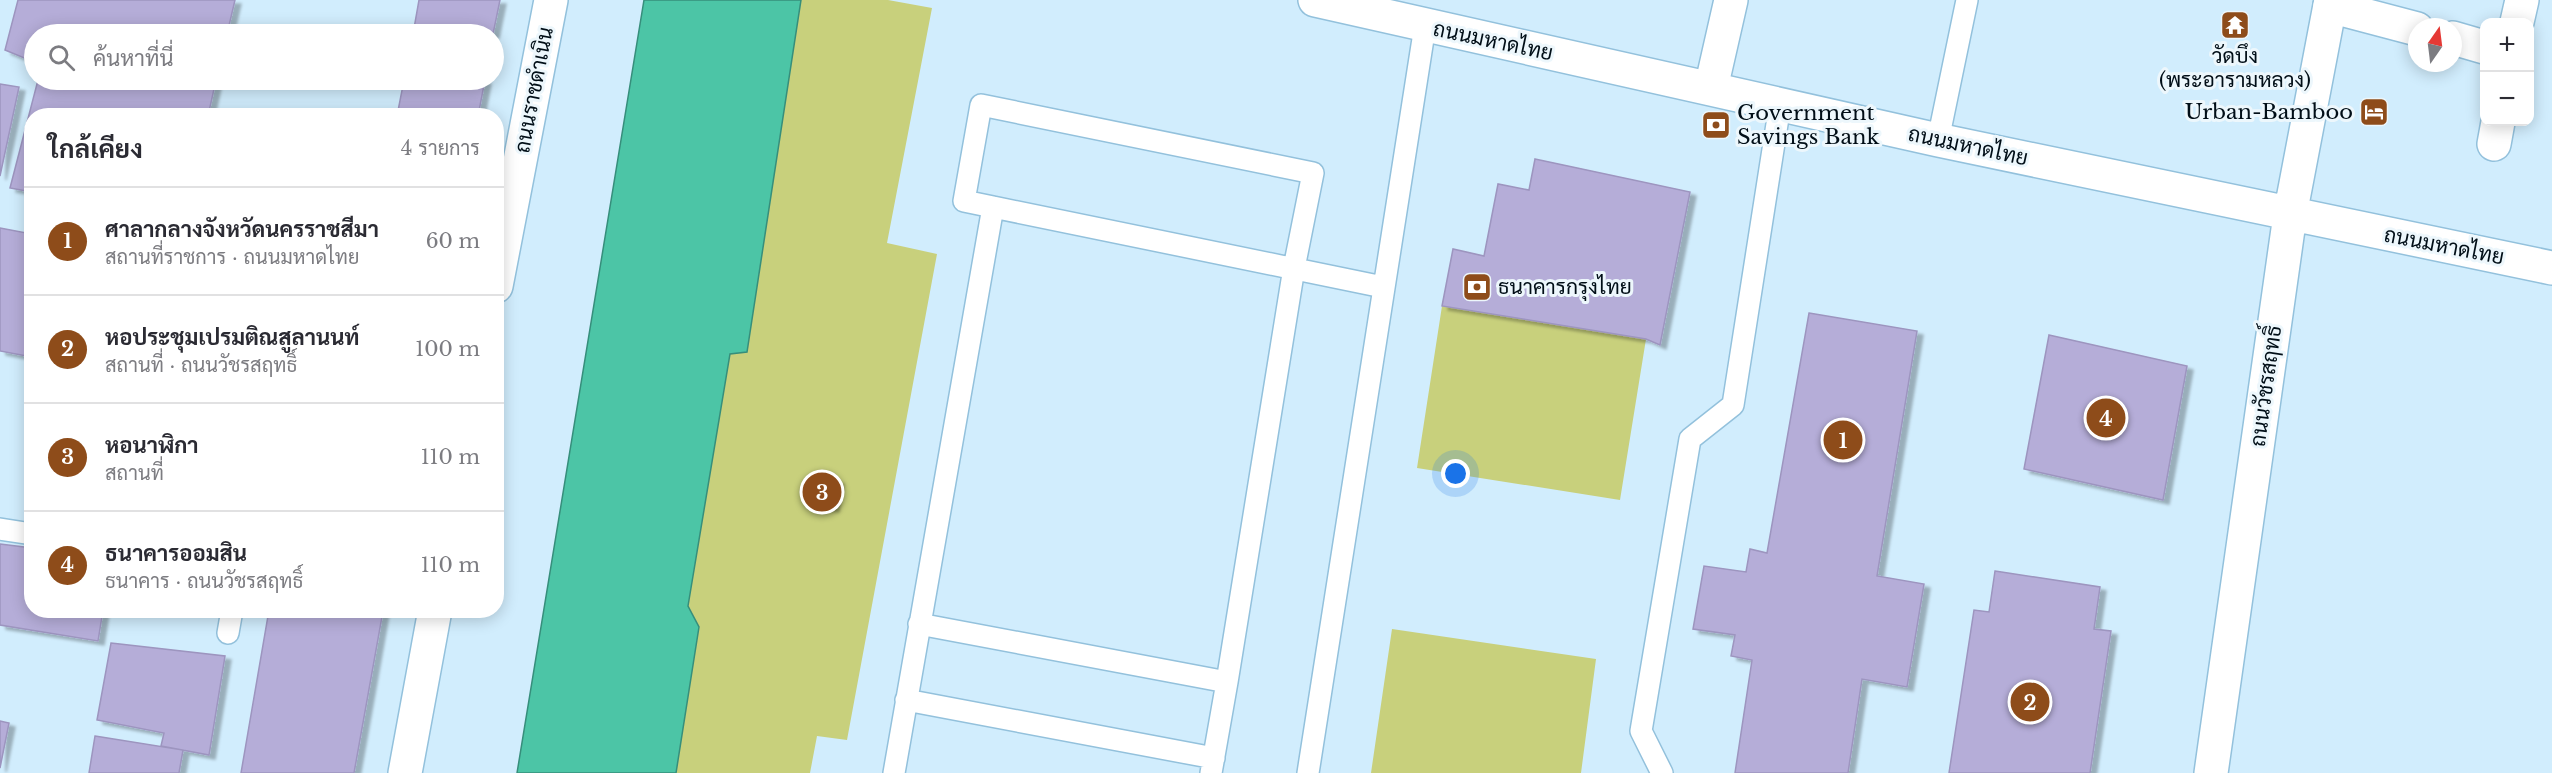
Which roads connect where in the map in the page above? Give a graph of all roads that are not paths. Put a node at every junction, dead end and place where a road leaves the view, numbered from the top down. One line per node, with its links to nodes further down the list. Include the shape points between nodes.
1 (551, 0): 17 (street, ถนนราชดำเนิน)
2 (1316, 0): 8 (street, ถนนมหาดไทย)
3 (1731, 0): 12 (street)
4 (1967, 0): 14 (lane)
5 (2522, 0): 7 (street)
6 (2330, 3): 9 (street); 16 (street, ถนนวัชรสฤทธิ์)
7 (2518, 18)
8 (1425, 26): 12 (street, ถนนมหาดไทย); 20 (lane)
9 (2408, 26)
10 (2462, 40): 11 (street)
11 (2480, 45)
12 (1711, 88): 13 (street, ถนนมหาดไทย)
13 (1780, 105): 14 (street, ถนนมหาดไทย); 33 (lane, via 1733,405 1690,439 1641,731)
14 (1938, 140): 16 (street, ถนนมหาดไทย)
15 (993, 207): 18 (lane); 18 (lane, via 964,201 981,105 1313,173); 25 (lane)
16 (2290, 215): 19 (street, ถนนมหาดไทย); 34 (street, ถนนวัชรสฤทธิ์)
17 (504, 244)
18 (1294, 268): 20 (lane); 27 (lane)
19 (2552, 268)
20 (1383, 287): 32 (lane)
21 (0, 529): 22 (lane)
22 (24, 533)
23 (231, 618): 26 (lane)
24 (434, 618): 30 (street)
25 (919, 624): 27 (lane); 28 (lane)
26 (228, 633)
27 (1227, 682): 29 (lane)
28 (906, 700): 29 (lane); 31 (lane)
29 (1213, 766)
30 (405, 773)
31 (894, 773)
32 (1308, 773)
33 (1662, 773)
34 (2211, 773)

